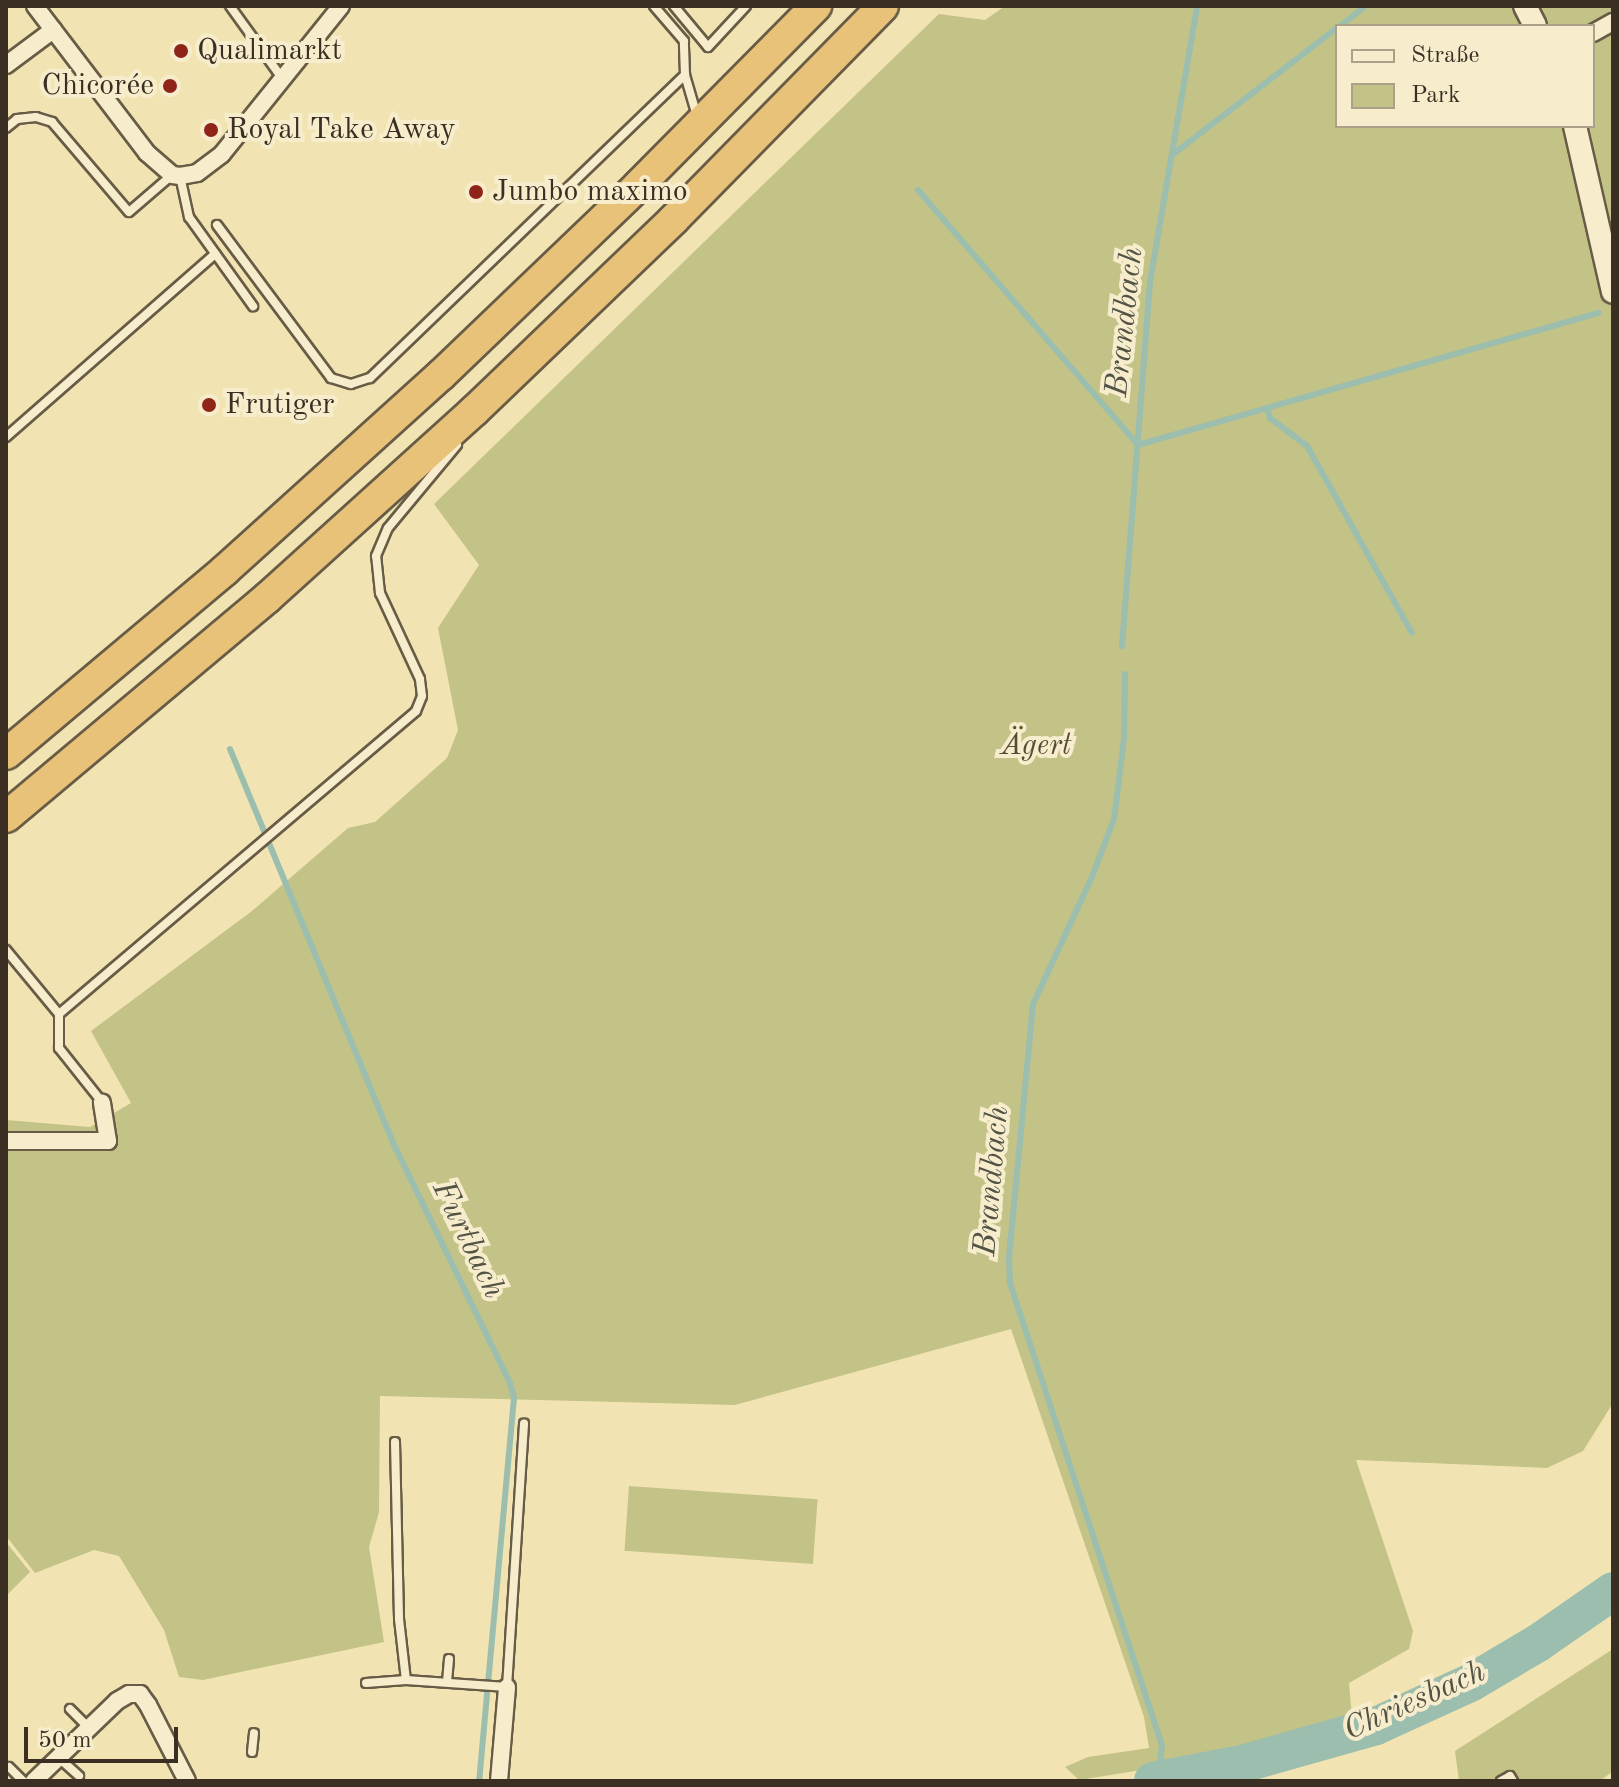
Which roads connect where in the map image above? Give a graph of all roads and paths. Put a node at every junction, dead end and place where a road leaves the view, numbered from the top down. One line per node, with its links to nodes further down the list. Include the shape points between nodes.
1 (35, 6): 12 (street)
2 (230, 6): 16 (lane)
3 (341, 6): 16 (street)
4 (654, 6): 15 (lane, via 684,41)
5 (674, 6): 6 (lane, via 708,47)
6 (746, 6)
7 (816, 6): 17 (highway)
8 (883, 6): 25 (highway)
9 (1525, 6): 11 (street)
10 (1613, 22): 13 (street)
11 (1534, 24)
12 (53, 30): 14 (street); 20 (street, via 147,153)
13 (1595, 32)
14 (6, 65)
15 (685, 75): 17 (lane); 21 (lane, via 370,378 351,384 331,378)
16 (283, 79): 20 (street, via 222,154 197,173)
17 (700, 124): 27 (highway, via 400,413 225,570)
18 (6, 128): 20 (lane, via 17,119 52,122 129,212)
19 (1575, 128): 23 (street)
20 (176, 175): 22 (lane, via 189,217)
21 (217, 225)
22 (215, 254): 24 (lane); 26 (lane)
23 (1613, 292)
24 (253, 306)
25 (512, 375): 28 (highway, via 267,598); 30 (lane, via 388,528 376,556 380,593 420,679 422,696 416,711)
26 (6, 437)
27 (6, 754)
28 (6, 817)
29 (6, 950): 30 (lane)
30 (59, 1014): 31 (lane, via 59,1048)
31 (102, 1102): 32 (street, via 108,1141)
32 (6, 1141)
33 (524, 1424): 39 (lane)
34 (395, 1442): 36 (lane, via 399,1619)
35 (449, 1659): 37 (lane)
36 (406, 1680): 37 (lane); 38 (lane)
37 (447, 1682): 39 (lane)
38 (366, 1683)
39 (503, 1686): 50 (street)
40 (70, 1709): 41 (lane)
41 (89, 1728): 44 (street); 49 (street, via 117,1701 140,1694)
42 (254, 1733): 43 (lane)
43 (252, 1752)
44 (58, 1757): 46 (lane); 48 (street)
45 (9, 1767): 47 (lane)
46 (79, 1776)
47 (23, 1781)
48 (34, 1781)
49 (187, 1781)
50 (499, 1781)
51 (1501, 1781): 52 (lane, via 1510,1776)
52 (1513, 1781)

